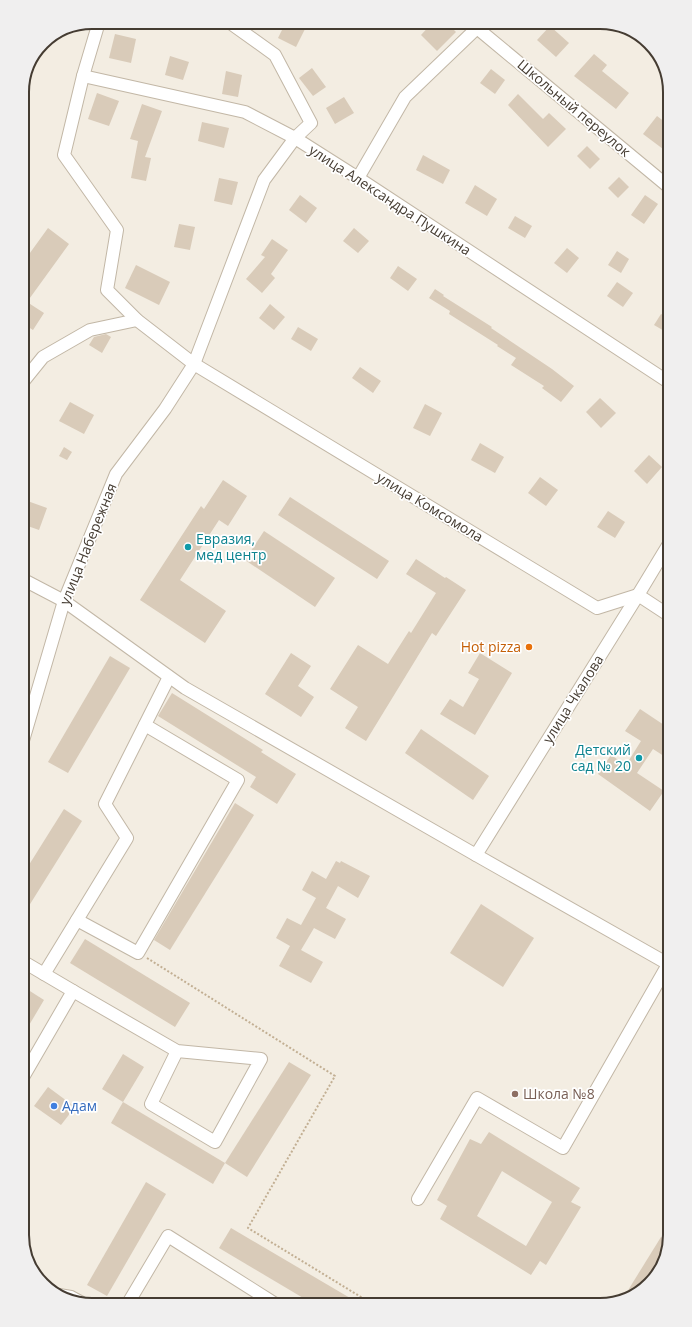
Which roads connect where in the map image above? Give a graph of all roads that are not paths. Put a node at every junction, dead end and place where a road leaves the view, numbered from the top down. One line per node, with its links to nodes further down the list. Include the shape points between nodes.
1 (97, 29): 5 (street)
2 (239, 29): 6 (street, улица Набережная, via 275,55 311,123)
3 (471, 29): 7 (street, via 405,97)
4 (480, 29): 8 (street, Школьный переулок)
5 (83, 76): 6 (street, улица Александра Пушкина, via 245,112); 9 (street, улица Комсомола, via 64,155 117,230 106,290)
6 (295, 138): 7 (street, улица Александра Пушкина); 10 (street, улица Набережная, via 264,180)
7 (358, 178): 12 (street, улица Александра Пушкина)
8 (663, 182)
9 (137, 320): 10 (street, улица Комсомола); 11 (street, via 90,330 43,357)
10 (194, 364): 15 (street, улица Комсомола, via 596,608); 16 (street, улица Набережная, via 116,474)
11 (29, 374)
12 (663, 379)
13 (663, 554): 15 (street, улица Чкалова)
14 (29, 583): 16 (street)
15 (638, 595): 17 (street); 21 (street, улица Чкалова)
16 (64, 601): 18 (street); 19 (street, улица Набережная)
17 (663, 611)
18 (169, 677): 20 (street); 21 (street)
19 (29, 720)
20 (145, 725): 22 (street, via 106,804 127,838); 22 (street, via 238,780 138,953)
21 (476, 855): 23 (street)
22 (77, 920): 26 (street)
23 (663, 960)
24 (29, 965): 26 (street)
25 (663, 973): 30 (street, via 563,1148 477,1098)
26 (44, 974): 27 (street)
27 (73, 991): 28 (street); 29 (street)
28 (178, 1052): 28 (street, via 261,1059 215,1142 151,1104)
29 (29, 1066)
30 (418, 1199)
31 (131, 1298): 32 (street, via 168,1236)
32 (266, 1298)

